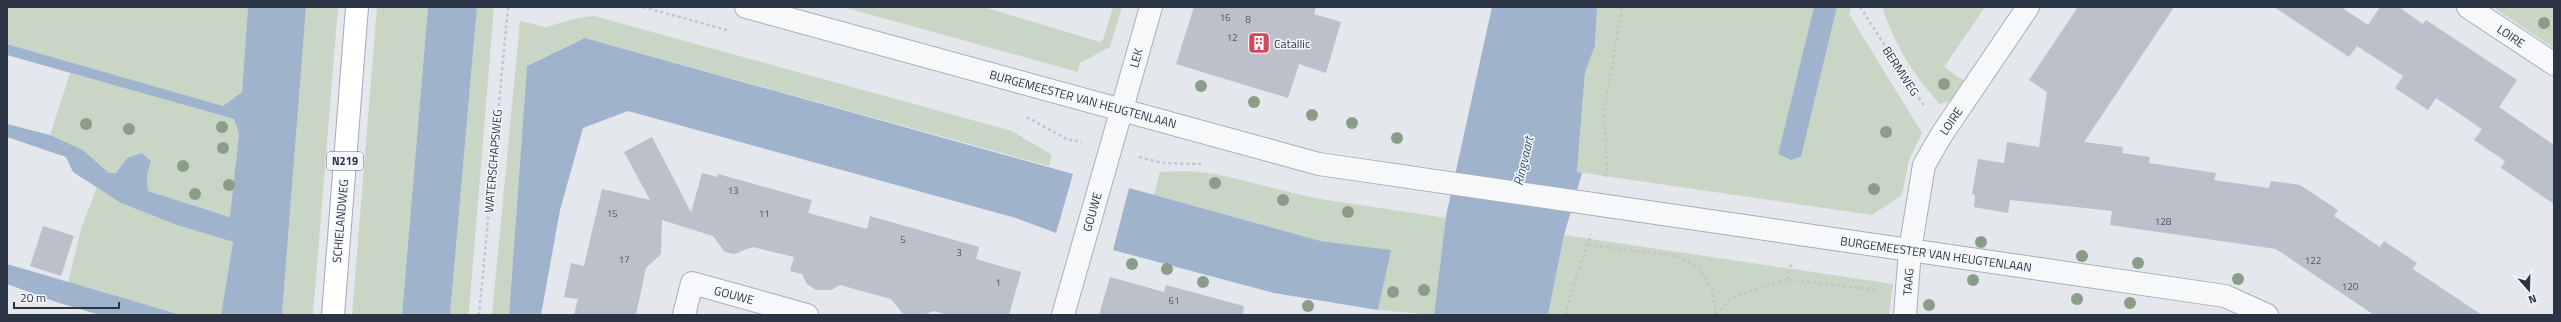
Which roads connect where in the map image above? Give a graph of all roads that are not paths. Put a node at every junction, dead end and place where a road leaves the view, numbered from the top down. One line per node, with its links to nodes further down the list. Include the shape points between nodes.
1 (357, 7): 10 (main road, SCHIELANDWEG / N219)
2 (746, 7): 7 (street, BURGEMEESTER VAN HEUGTENLAAN)
3 (1151, 7): 7 (street, LEK)
4 (2028, 7): 8 (street, LOIRE, via 1942,134 1924,165)
5 (2468, 7): 6 (street, LOIRE)
6 (2554, 64)
7 (1121, 109): 8 (street, BURGEMEESTER VAN HEUGTENLAAN, via 1319,164); 13 (street, GOUWE)
8 (1910, 250): 9 (street, TAAG); 14 (street, BURGEMEESTER VAN HEUGTENLAAN, via 2225,296)
9 (1906, 305)
10 (332, 315)
11 (684, 315): 12 (street, GOUWE, via 692,283)
12 (807, 315)
13 (1063, 315)
14 (2267, 315)

